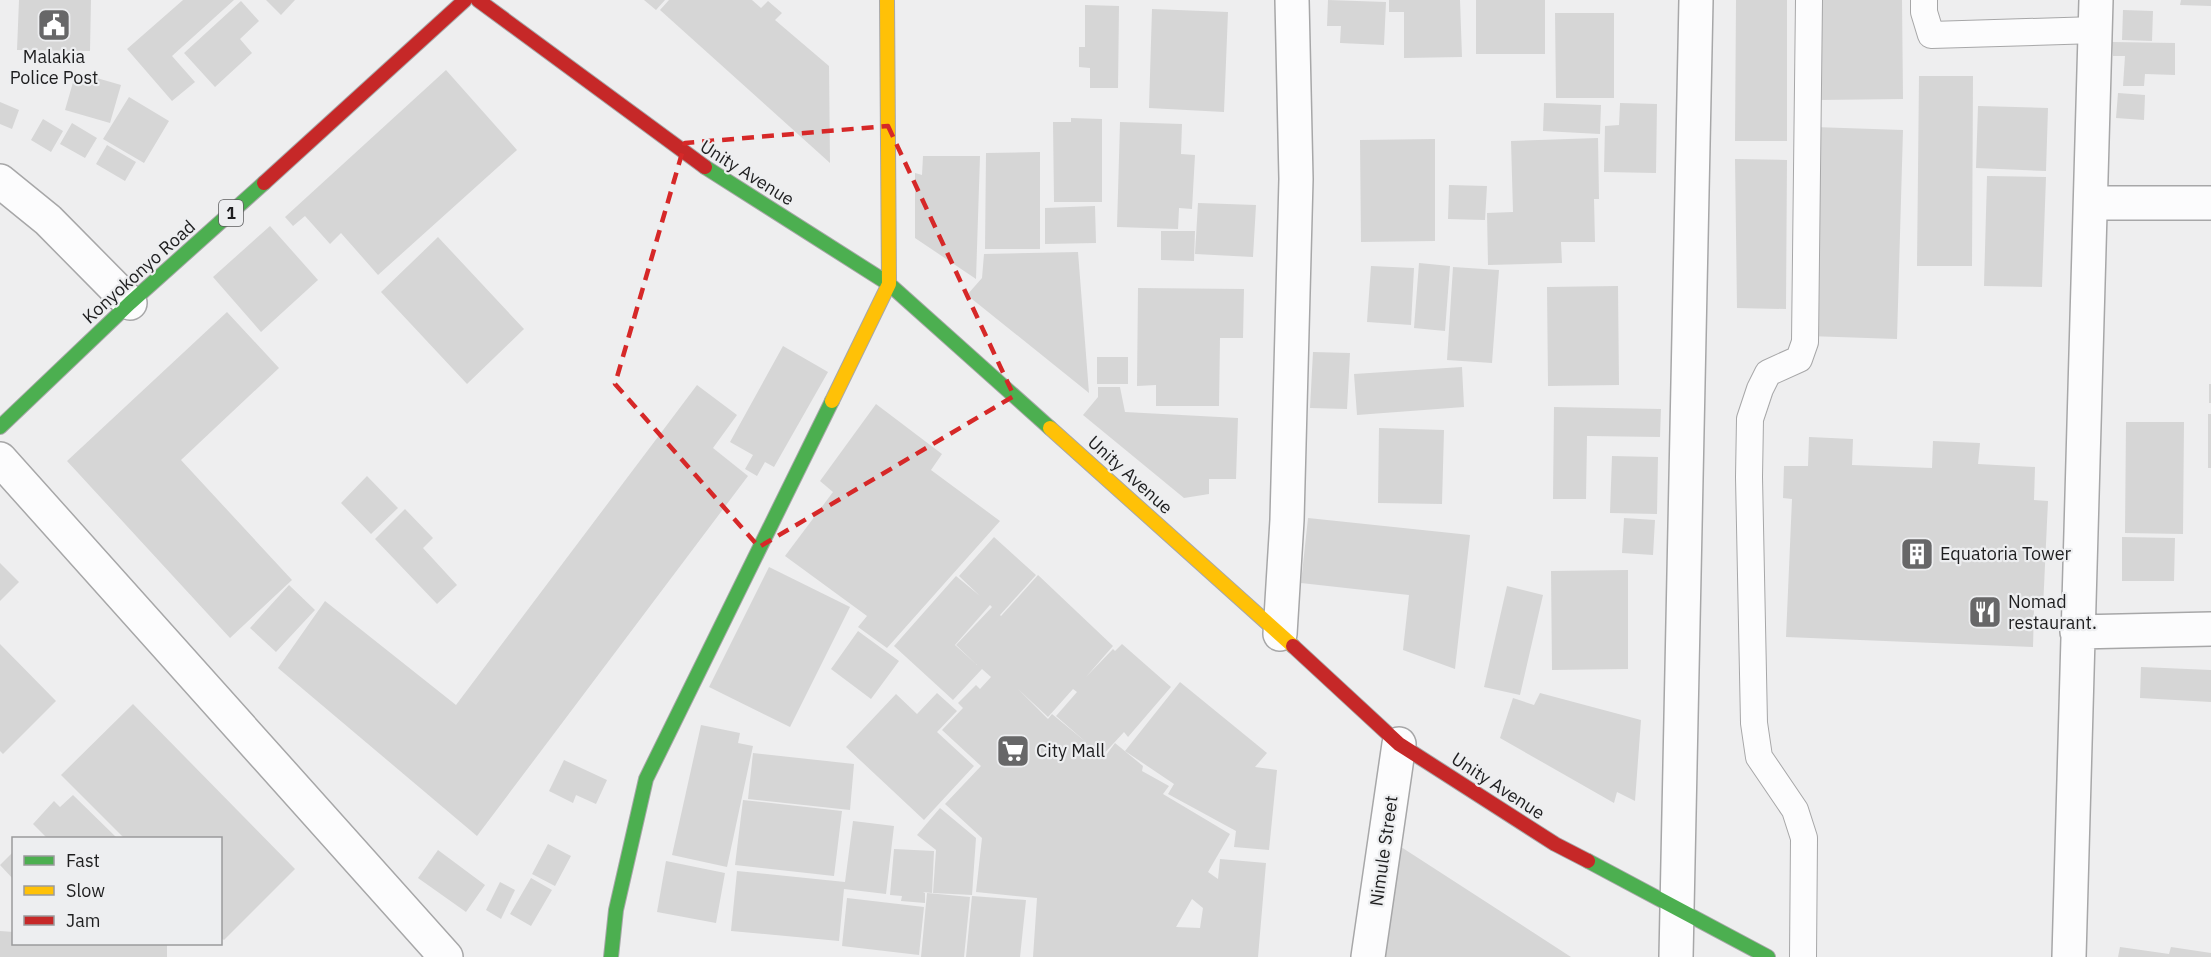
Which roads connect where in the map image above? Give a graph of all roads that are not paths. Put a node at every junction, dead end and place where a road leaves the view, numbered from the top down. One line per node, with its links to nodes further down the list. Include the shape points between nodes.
1 (465, 0): 13 (main road, Konyokonyo Road / 1)
2 (478, 0): 12 (main road, Unity Avenue, via 687,156)
3 (887, 0): 12 (main road)
4 (1292, 0): 18 (street, via 1296,179)
5 (1696, 0): 20 (street)
6 (1809, 0): 26 (lane, via 1805,342 1799,359 1768,373 1760,389 1750,419 1749,477 1754,723 1759,757 1795,810 1804,838)
7 (1924, 0): 8 (lane, via 1931,35)
8 (2096, 15): 10 (street)
9 (0, 181): 13 (street, via 48,220)
10 (2091, 203): 11 (street); 17 (street)
11 (2211, 203)
12 (890, 284): 18 (main road, Unity Avenue); 22 (main road, via 646,779 616,910)
13 (130, 303): 14 (main road, Konyokonyo Road / 1)
14 (0, 427)
15 (0, 459): 21 (street)
16 (2211, 629): 17 (street)
17 (2077, 632): 27 (street)
18 (1280, 634): 19 (main road, Unity Avenue)
19 (1399, 744): 20 (main road, Unity Avenue, via 1555,844); 23 (street, Nimule Street)
20 (1676, 906): 24 (street); 25 (main road, Unity Avenue)
21 (446, 957)
22 (611, 957)
23 (1368, 957)
24 (1676, 957)
25 (1768, 957)
26 (1803, 957)
27 (2069, 957)

